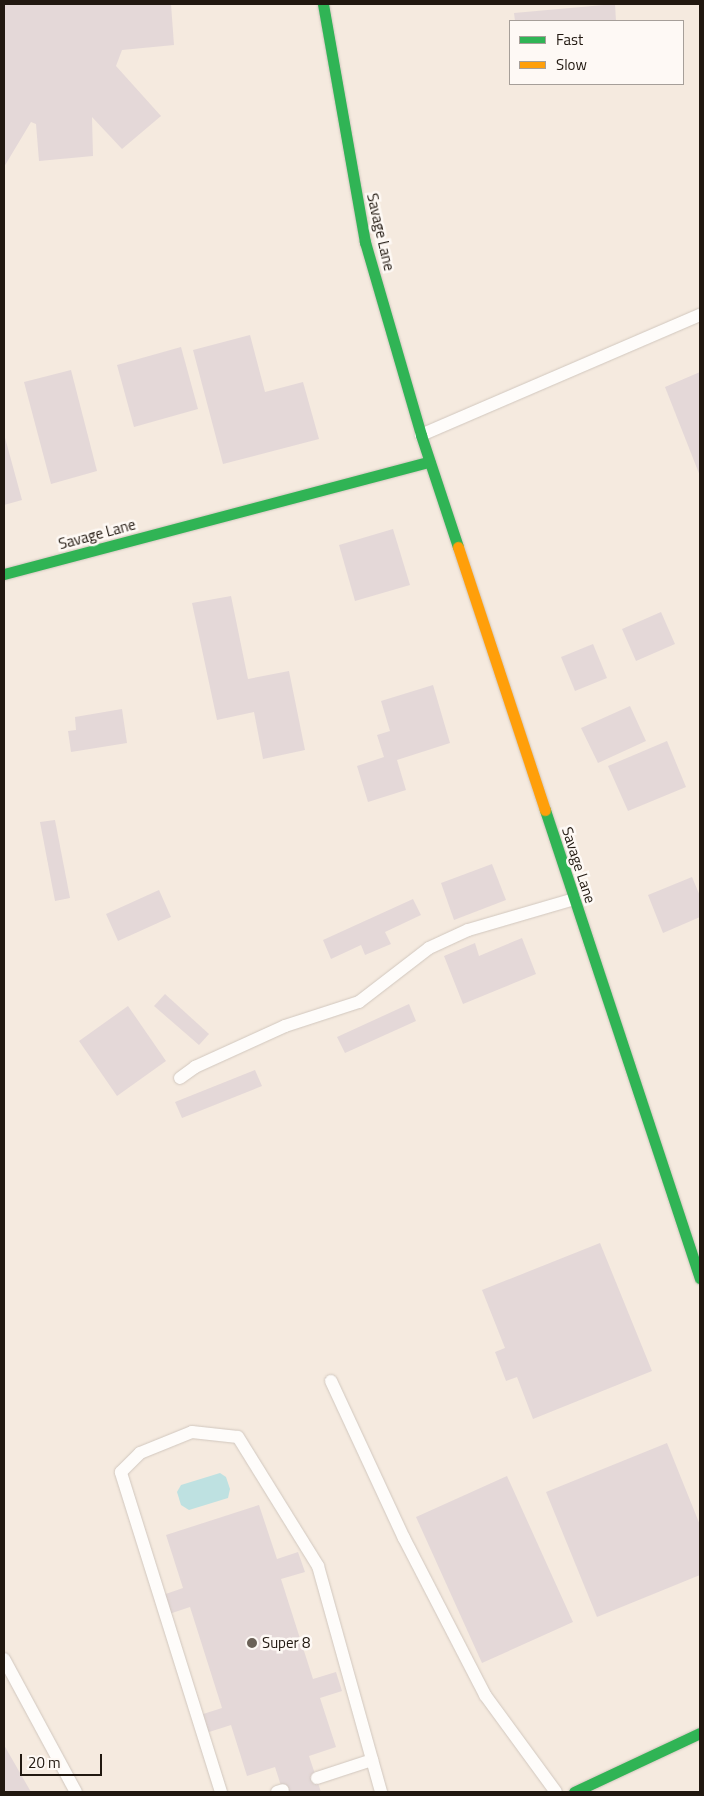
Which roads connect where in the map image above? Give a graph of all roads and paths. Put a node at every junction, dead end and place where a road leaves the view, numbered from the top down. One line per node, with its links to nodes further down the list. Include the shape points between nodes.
1 (323, 4): 3 (street, Savage Lane, via 365,242)
2 (700, 315): 3 (lane)
3 (421, 434): 4 (street, Savage Lane)
4 (429, 462): 5 (street, Savage Lane); 6 (street, Savage Lane)
5 (4, 574)
6 (575, 899): 7 (lane, via 468,930 429,948 359,1002 286,1026); 8 (street, Savage Lane)
7 (180, 1078)
8 (700, 1278)
9 (331, 1381): 17 (lane, via 404,1538 486,1695)
10 (4, 1659): 14 (lane)
11 (700, 1733): 18 (street)
12 (372, 1760): 13 (lane); 15 (lane, via 318,1566 238,1437 192,1432 140,1454 121,1472); 16 (lane)
13 (316, 1778)
14 (76, 1792)
15 (221, 1792)
16 (381, 1792)
17 (556, 1792)
18 (574, 1792)

